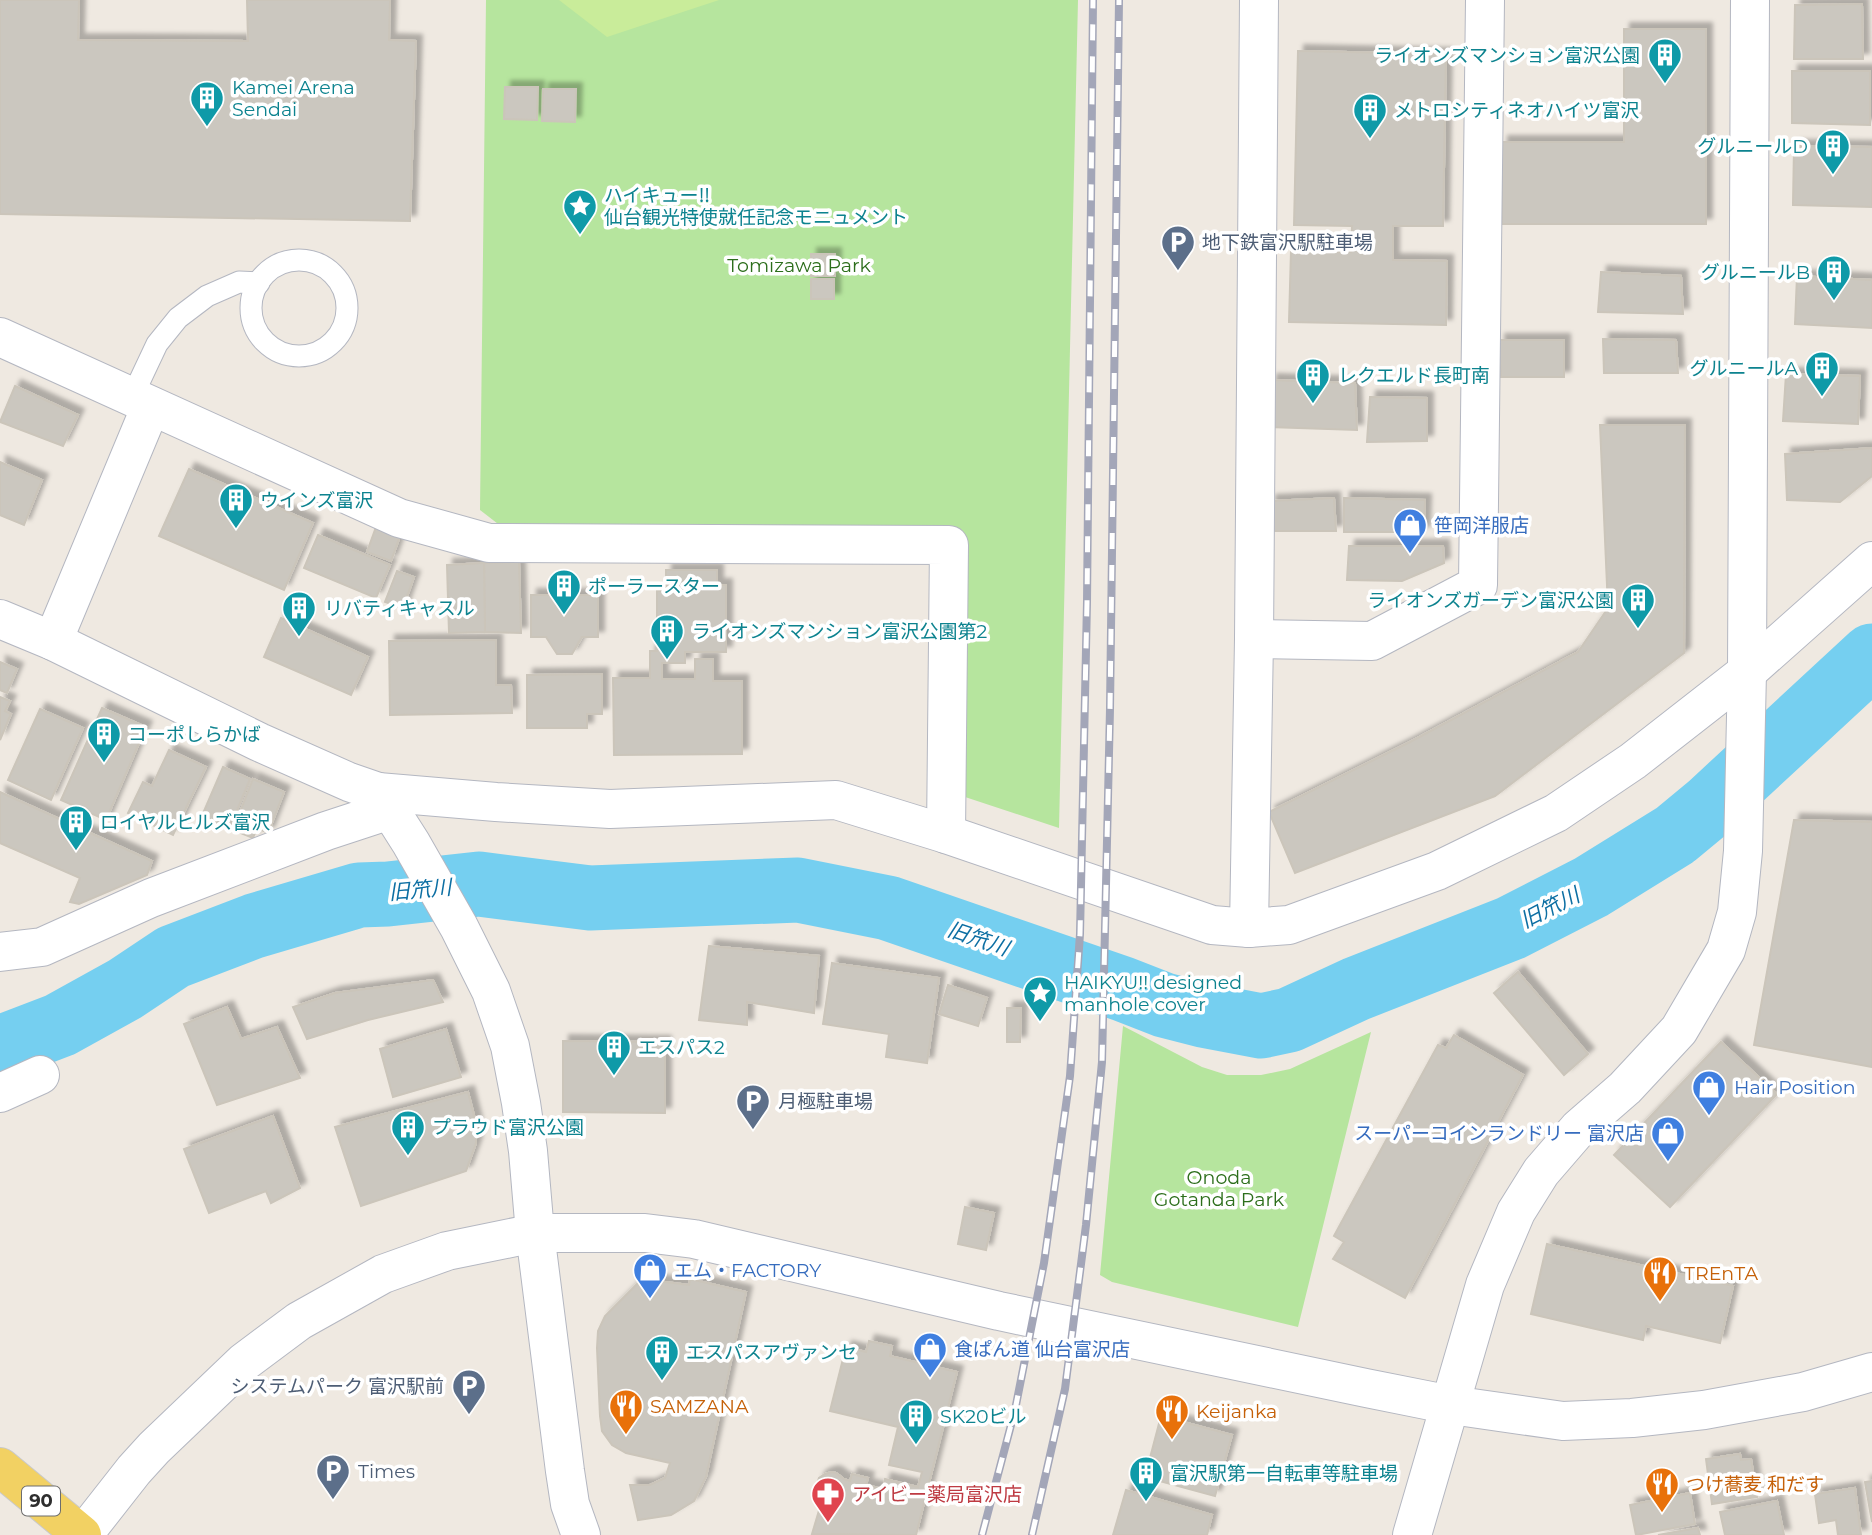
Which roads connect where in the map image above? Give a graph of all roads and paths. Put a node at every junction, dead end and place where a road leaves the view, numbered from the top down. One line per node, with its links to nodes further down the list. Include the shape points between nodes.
1 (1259, 0): 9 (street)
2 (1485, 0): 9 (street, via 1478,585 1372,640)
3 (1750, 0): 11 (street)
4 (258, 283): 4 (lane, via 283,263 315,263 340,282 346,296 344,327 323,350 308,355 277,351 264,341 251,313); 6 (lane, via 239,282 207,296 178,318 157,344)
5 (0, 337): 6 (street)
6 (141, 402): 10 (street); 13 (street, via 399,518 489,542 949,545)
7 (1872, 561): 11 (street)
8 (0, 619): 10 (street)
9 (1254, 639): 14 (street)
10 (53, 641): 12 (street)
11 (1747, 672): 14 (street, via 1633,761 1556,813 1437,871 1289,925); 20 (street, via 1743,851 1737,912 1726,950 1679,1030 1548,1163 1516,1212 1485,1284)
12 (384, 801): 13 (street, via 610,809 836,800); 15 (street, via 327,831 151,898 43,947); 18 (street, via 491,991 510,1046 521,1103)
13 (946, 834): 14 (street, via 1212,925)
14 (1249, 928)
15 (0, 953)
16 (40, 1075): 17 (street)
17 (0, 1093)
18 (535, 1233): 20 (street, via 645,1233 694,1239 999,1311); 22 (street, via 447,1251 383,1274 299,1321 244,1362 154,1448); 23 (street, via 570,1504)
19 (1872, 1372): 20 (street, via 1803,1392 1632,1419 1563,1421)
20 (1451, 1405): 24 (street)
21 (0, 1467): 22 (main road, 90)
22 (82, 1535)
23 (581, 1535)
24 (1412, 1535)

